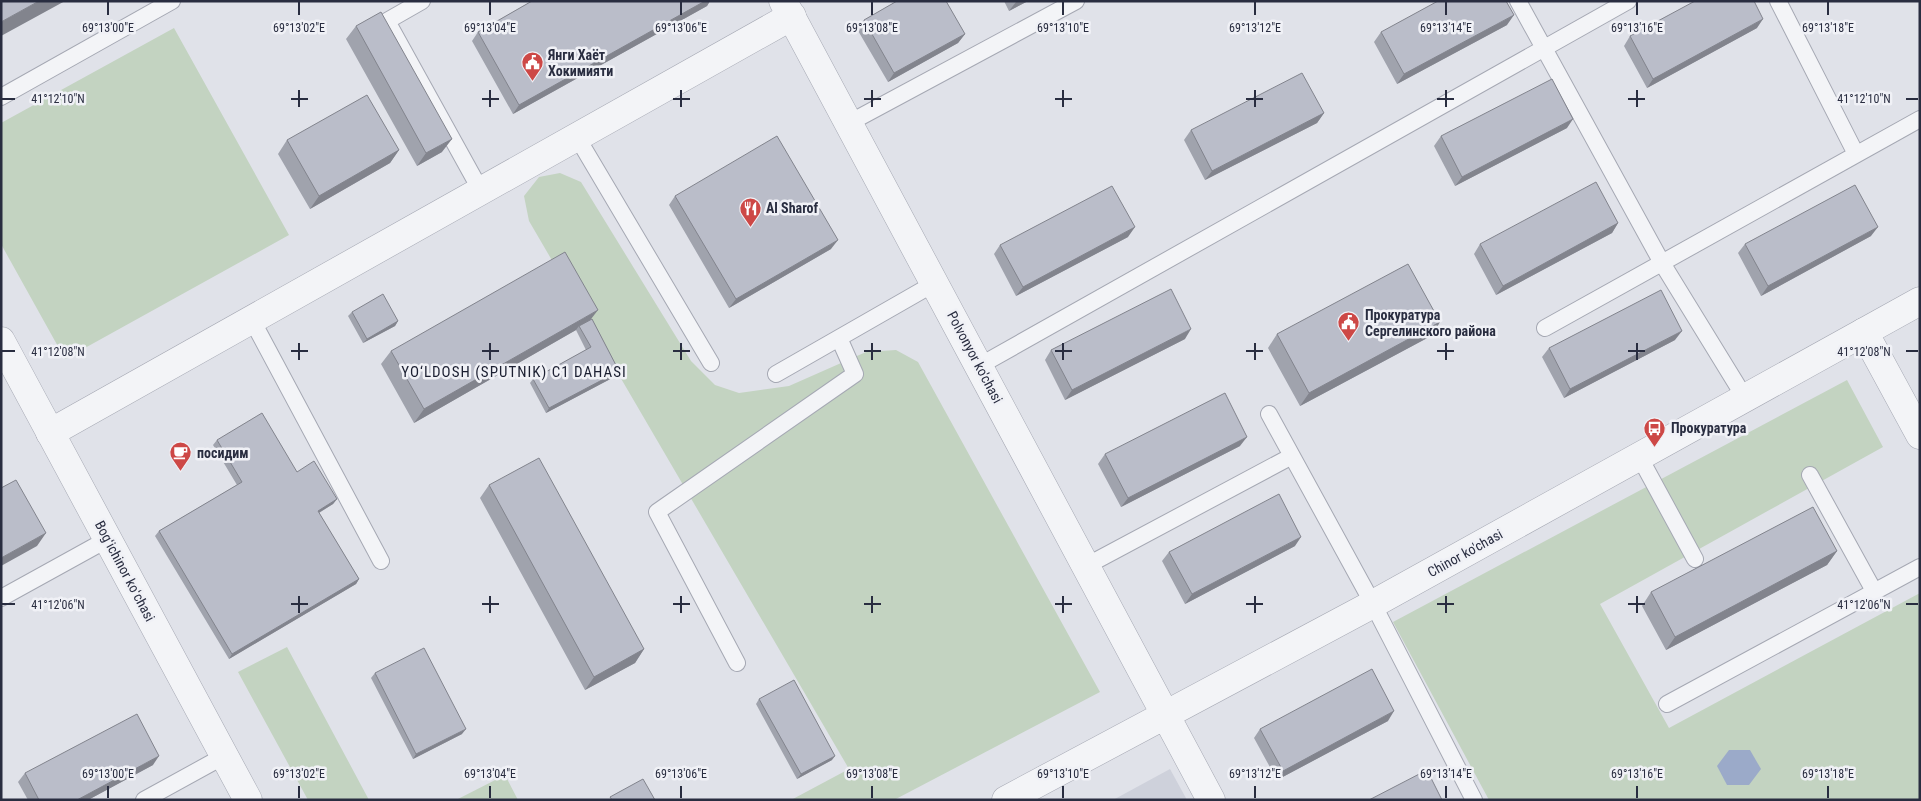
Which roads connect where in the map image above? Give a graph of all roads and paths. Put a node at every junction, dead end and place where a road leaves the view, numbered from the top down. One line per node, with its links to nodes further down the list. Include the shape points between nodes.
1 (172, 1): 9 (lane)
2 (422, 1): 14 (lane, via 387,21)
3 (1076, 1): 11 (lane)
4 (1518, 1): 8 (lane)
5 (1628, 1): 8 (lane)
6 (1778, 1): 13 (lane)
7 (787, 9): 11 (street, Polvonyor ko'chasi); 12 (street)
8 (1544, 48): 15 (lane); 24 (lane)
9 (1, 97)
10 (1920, 119): 13 (lane)
11 (849, 123): 16 (street, Polvonyor ko'chasi)
12 (578, 137): 14 (street); 23 (lane)
13 (1856, 154): 15 (lane)
14 (481, 191): 18 (street)
15 (1662, 263): 19 (lane); 26 (lane)
16 (935, 283): 21 (lane); 24 (street, Polvonyor ko'chasi)
17 (1920, 300): 20 (street, Chinor ko'chasi)
18 (252, 320): 28 (street); 35 (lane)
19 (1545, 328)
20 (1864, 332): 26 (street, Chinor ko'chasi); 29 (street)
21 (839, 338): 25 (lane); 41 (lane, via 855,374 657,512)
22 (2, 344): 28 (street, Bogʻichinor koʻchasi)
23 (711, 363)
24 (980, 366): 36 (street, Polvonyor ko'chasi)
25 (776, 374)
26 (1745, 398): 31 (street, Chinor ko'chasi)
27 (1269, 414): 30 (lane)
28 (50, 433): 33 (street, Bogʻichinor koʻchasi)
29 (1920, 435)
30 (1292, 456): 36 (lane); 40 (lane)
31 (1639, 456): 34 (lane); 40 (street, Chinor ko'chasi)
32 (1810, 475): 38 (lane)
33 (108, 539): 39 (lane); 44 (street, Bogʻichinor koʻchasi)
34 (1695, 559)
35 (382, 562)
36 (1086, 566): 43 (street, Polvonyor ko'chasi)
37 (1920, 568): 38 (lane)
38 (1874, 592): 42 (lane)
39 (1, 598)
40 (1373, 604): 43 (street, Chinor ko'chasi); 49 (lane)
41 (737, 663)
42 (1667, 704)
43 (1164, 714): 47 (street, Chinor ko'chasi); 48 (street, Polvonyor ko'chasi)
44 (224, 756): 45 (lane); 46 (street, Bogʻichinor koʻchasi)
45 (144, 800)
46 (248, 800)
47 (1006, 800)
48 (1210, 800)
49 (1474, 800)

